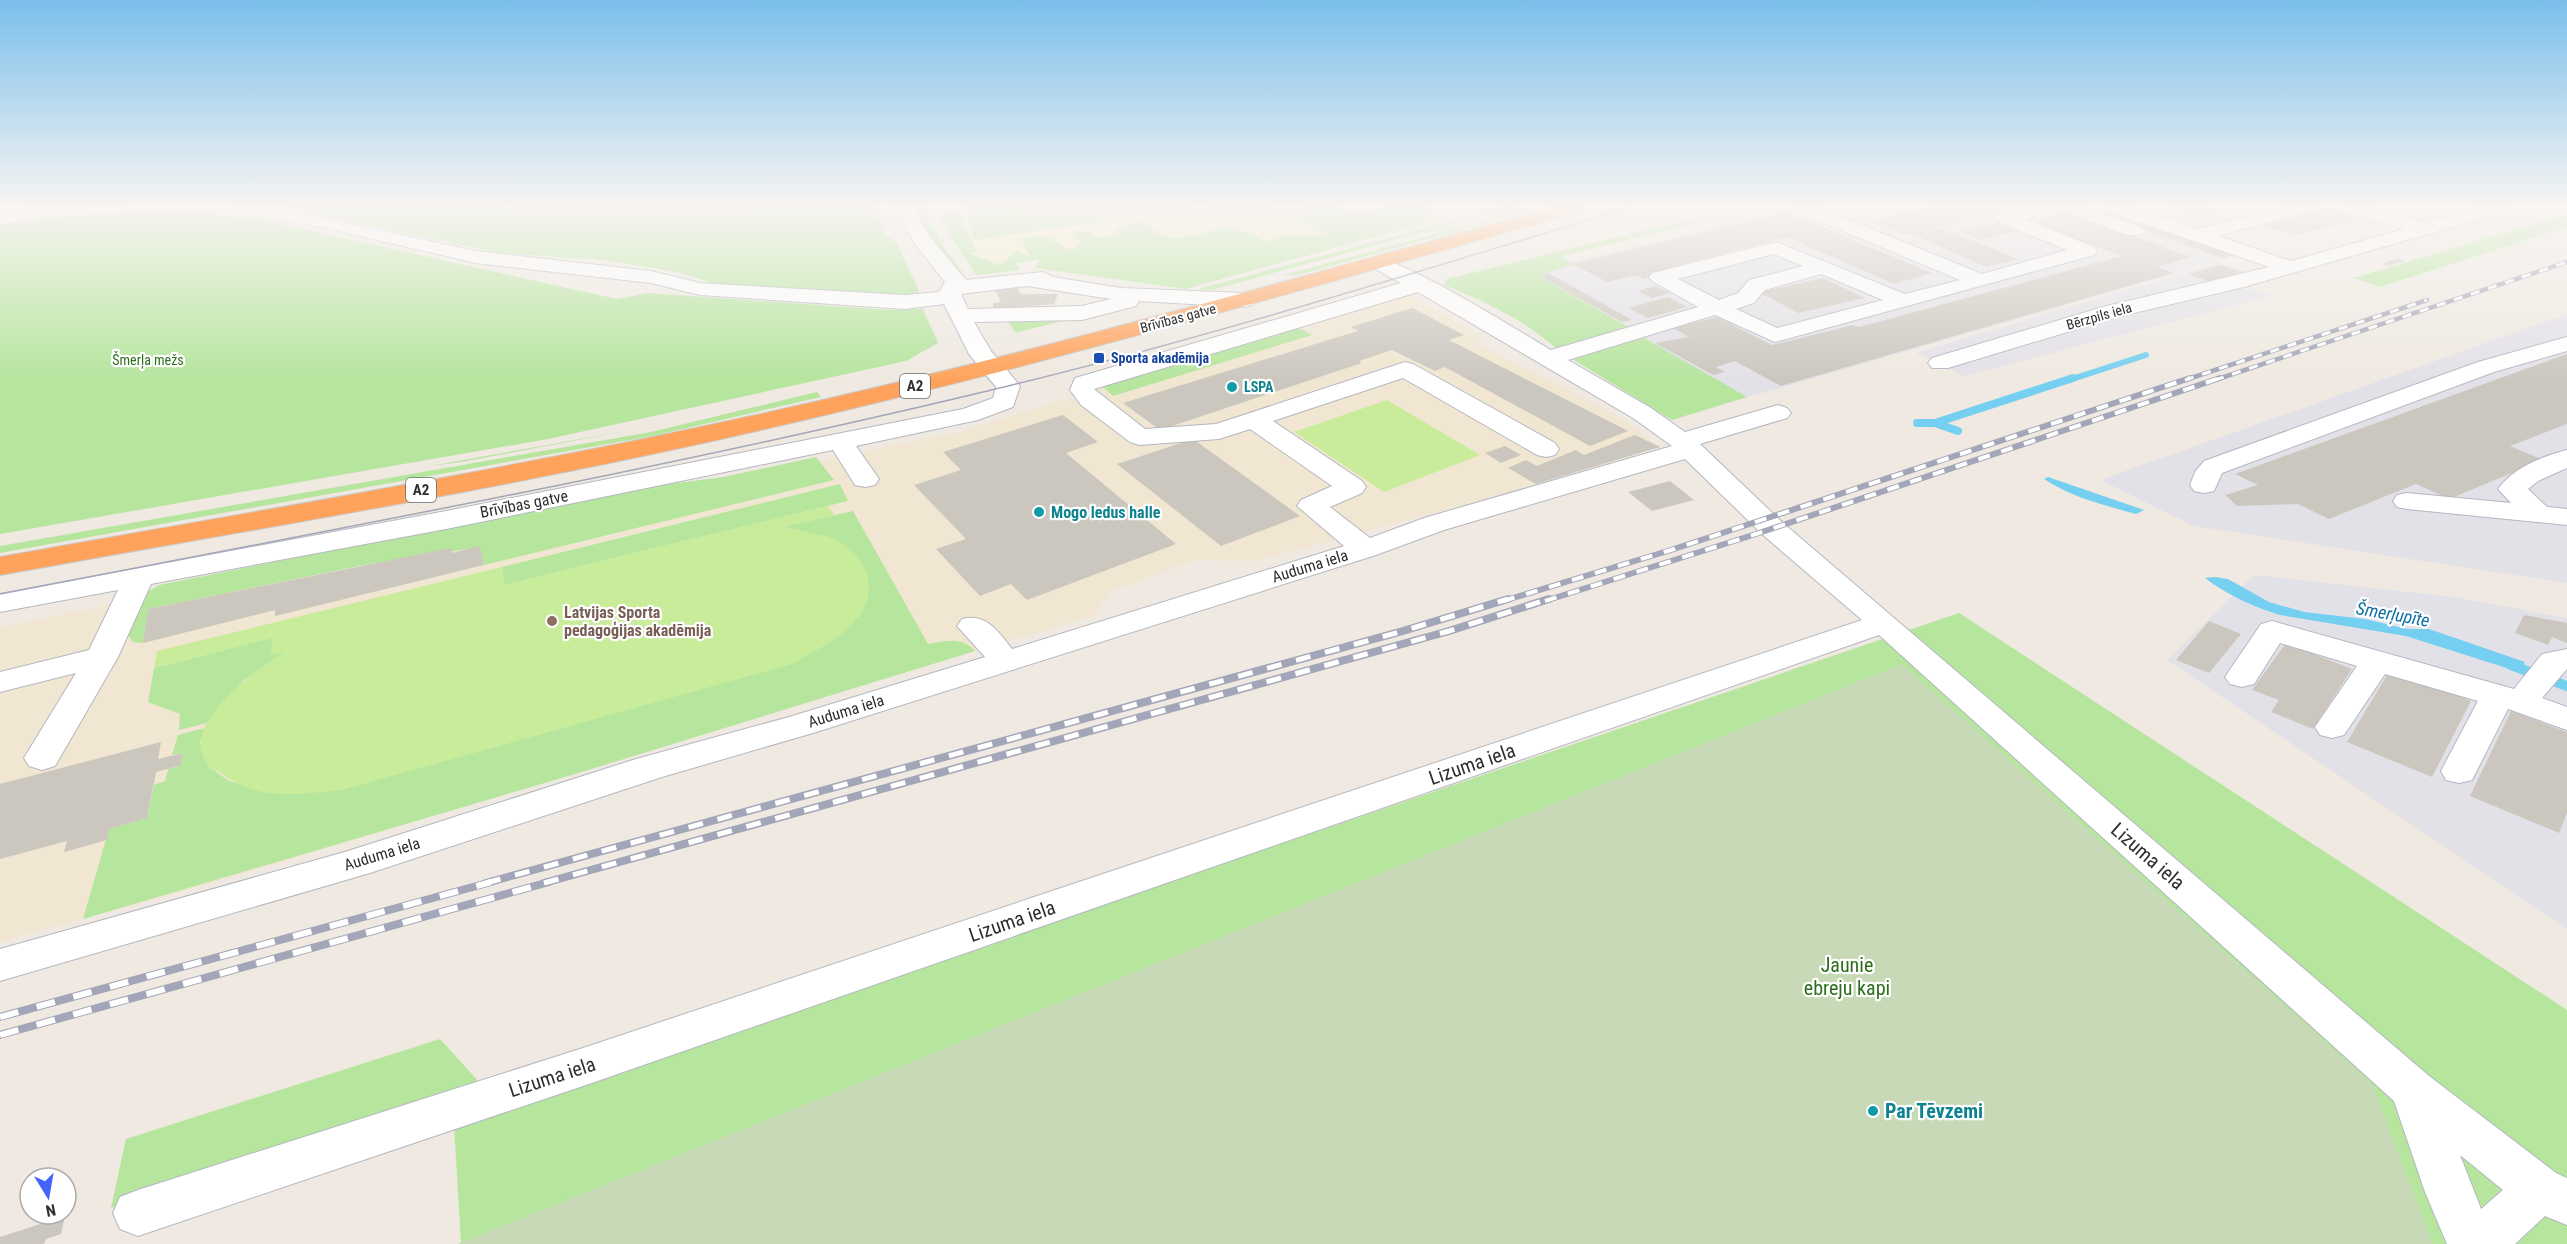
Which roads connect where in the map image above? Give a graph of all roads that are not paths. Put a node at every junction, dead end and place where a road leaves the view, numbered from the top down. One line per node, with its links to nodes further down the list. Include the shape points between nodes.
1 (546, 265): 17 (street, via 651,277 700,289 905,302)
2 (929, 265): 17 (street, via 935,286)
3 (1366, 265): 16 (highway, Brīvības gatve / A2)
4 (1383, 265): 14 (street, Lizuma iela)
5 (1707, 265): 19 (street, via 1659,277)
6 (1817, 265): 11 (street)
7 (1943, 265): 13 (street)
8 (2038, 265): 13 (street)
9 (2283, 265): 12 (street)
10 (2302, 265): 12 (street, Bērzpils iela)
11 (1822, 267): 18 (street); 19 (street, via 1757,285 1746,298)
12 (2292, 268): 22 (street, Bērzpils iela, via 2111,312)
13 (1982, 281): 18 (street)
14 (1421, 284): 21 (street, Lizuma iela); 25 (street, via 1084,383 1082,390 1139,437 1219,431)
15 (1153, 294): 16 (street); 17 (street, via 1082,313); 17 (street, via 1121,294 1024,279 976,284)
16 (1244, 300): 23 (highway, Brīvības gatve / A2)
17 (953, 301): 23 (street)
18 (1903, 301): 19 (street, via 1775,334)
19 (1717, 308): 21 (street)
20 (2567, 344): 31 (street, via 2486,367 2213,467)
21 (1548, 358): 27 (street, Lizuma iela, via 1642,413)
22 (1940, 363)
23 (990, 369): 26 (street, Brīvības gatve, via 1008,386 1004,402 969,415); 36 (highway, Brīvības gatve / A2, via 557,465)
24 (1778, 413): 27 (street)
25 (1254, 420): 28 (street, via 1405,369); 35 (street, via 1352,487 1311,506)
26 (839, 440): 30 (street); 37 (street, Brīvības gatve, via 457,518)
27 (1686, 445): 35 (street, Auduma iela); 39 (street, Lizuma iela, via 1773,529)
28 (1546, 448)
29 (2567, 458): 33 (street, via 2528,475 2512,489)
30 (865, 479)
31 (2204, 485)
32 (2407, 501): 33 (street)
33 (2539, 514): 34 (street)
34 (2567, 517)
35 (1366, 549): 42 (street, Auduma iela)
36 (0, 566)
37 (139, 577): 38 (street, Brīvības gatve); 41 (street)
38 (0, 603)
39 (1884, 623): 52 (street, Lizuma iela); 54 (street, Lizuma iela, via 586,1066)
40 (973, 626): 42 (street)
41 (102, 657): 46 (street); 49 (street)
42 (1004, 661): 51 (street, Auduma iela, via 649,768 356,863)
43 (2377, 661): 44 (street, via 2272,630); 45 (street); 48 (street)
44 (2242, 677)
45 (2535, 680): 47 (street); 50 (street)
46 (0, 682)
47 (2567, 719)
48 (2332, 727)
49 (42, 758)
50 (2459, 771)
51 (0, 965)
52 (2413, 1090): 53 (street, Lizuma iela); 55 (street, Lizuma iela)
53 (2553, 1195): 56 (street)
54 (138, 1213)
55 (2472, 1244)
56 (2480, 1244)

